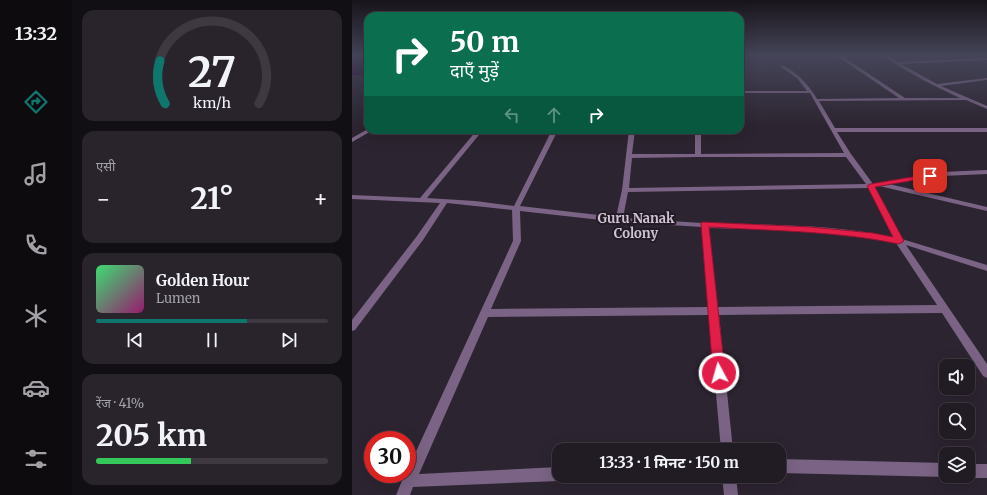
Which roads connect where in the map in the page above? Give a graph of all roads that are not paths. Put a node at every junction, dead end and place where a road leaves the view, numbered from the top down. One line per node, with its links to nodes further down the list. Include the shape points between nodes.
1 (800, 79): 7 (street)
2 (873, 79): 10 (street)
3 (925, 79): 5 (street)
4 (987, 79): 5 (street)
5 (936, 85): 8 (street)
6 (744, 92): 7 (street)
7 (811, 92): 9 (street)
8 (967, 99): 10 (street); 11 (street)
9 (816, 100): 10 (street); 12 (street)
10 (904, 100)
11 (987, 108)
12 (833, 130): 13 (street); 20 (street)
13 (987, 130)
14 (364, 133): 19 (street)
15 (477, 134): 28 (street)
16 (553, 134): 30 (street)
17 (632, 134): 21 (street)
18 (698, 134): 22 (street)
19 (353, 139)
20 (848, 155): 22 (street); 25 (street)
21 (630, 156): 22 (street); 26 (street)
22 (698, 156)
23 (987, 172): 24 (street, via 942,174)
24 (878, 184): 25 (street); 31 (street)
25 (870, 186): 26 (street); 34 (street)
26 (626, 190): 32 (street)
27 (353, 198): 28 (street)
28 (422, 200): 29 (street)
29 (444, 202): 30 (street); 39 (street, via 420,238)
30 (516, 208): 32 (street); 38 (street, via 516,241)
31 (987, 209)
32 (619, 220): 33 (street, via 681,225)
33 (705, 224): 34 (street, via 811,230); 37 (street)
34 (899, 241): 35 (street); 36 (street)
35 (987, 268)
36 (944, 309): 37 (street); 40 (street)
37 (713, 311): 38 (street); 41 (street)
38 (485, 313): 42 (street)
39 (352, 327)
40 (987, 373)
41 (725, 443)
42 (416, 466)
43 (786, 466): 44 (street)
44 (939, 470)
45 (975, 471): 46 (street)
46 (987, 472)
47 (552, 474): 48 (street)
48 (416, 481)
49 (408, 483): 51 (street)
50 (730, 483): 52 (street)
51 (403, 495)
52 (731, 495)

